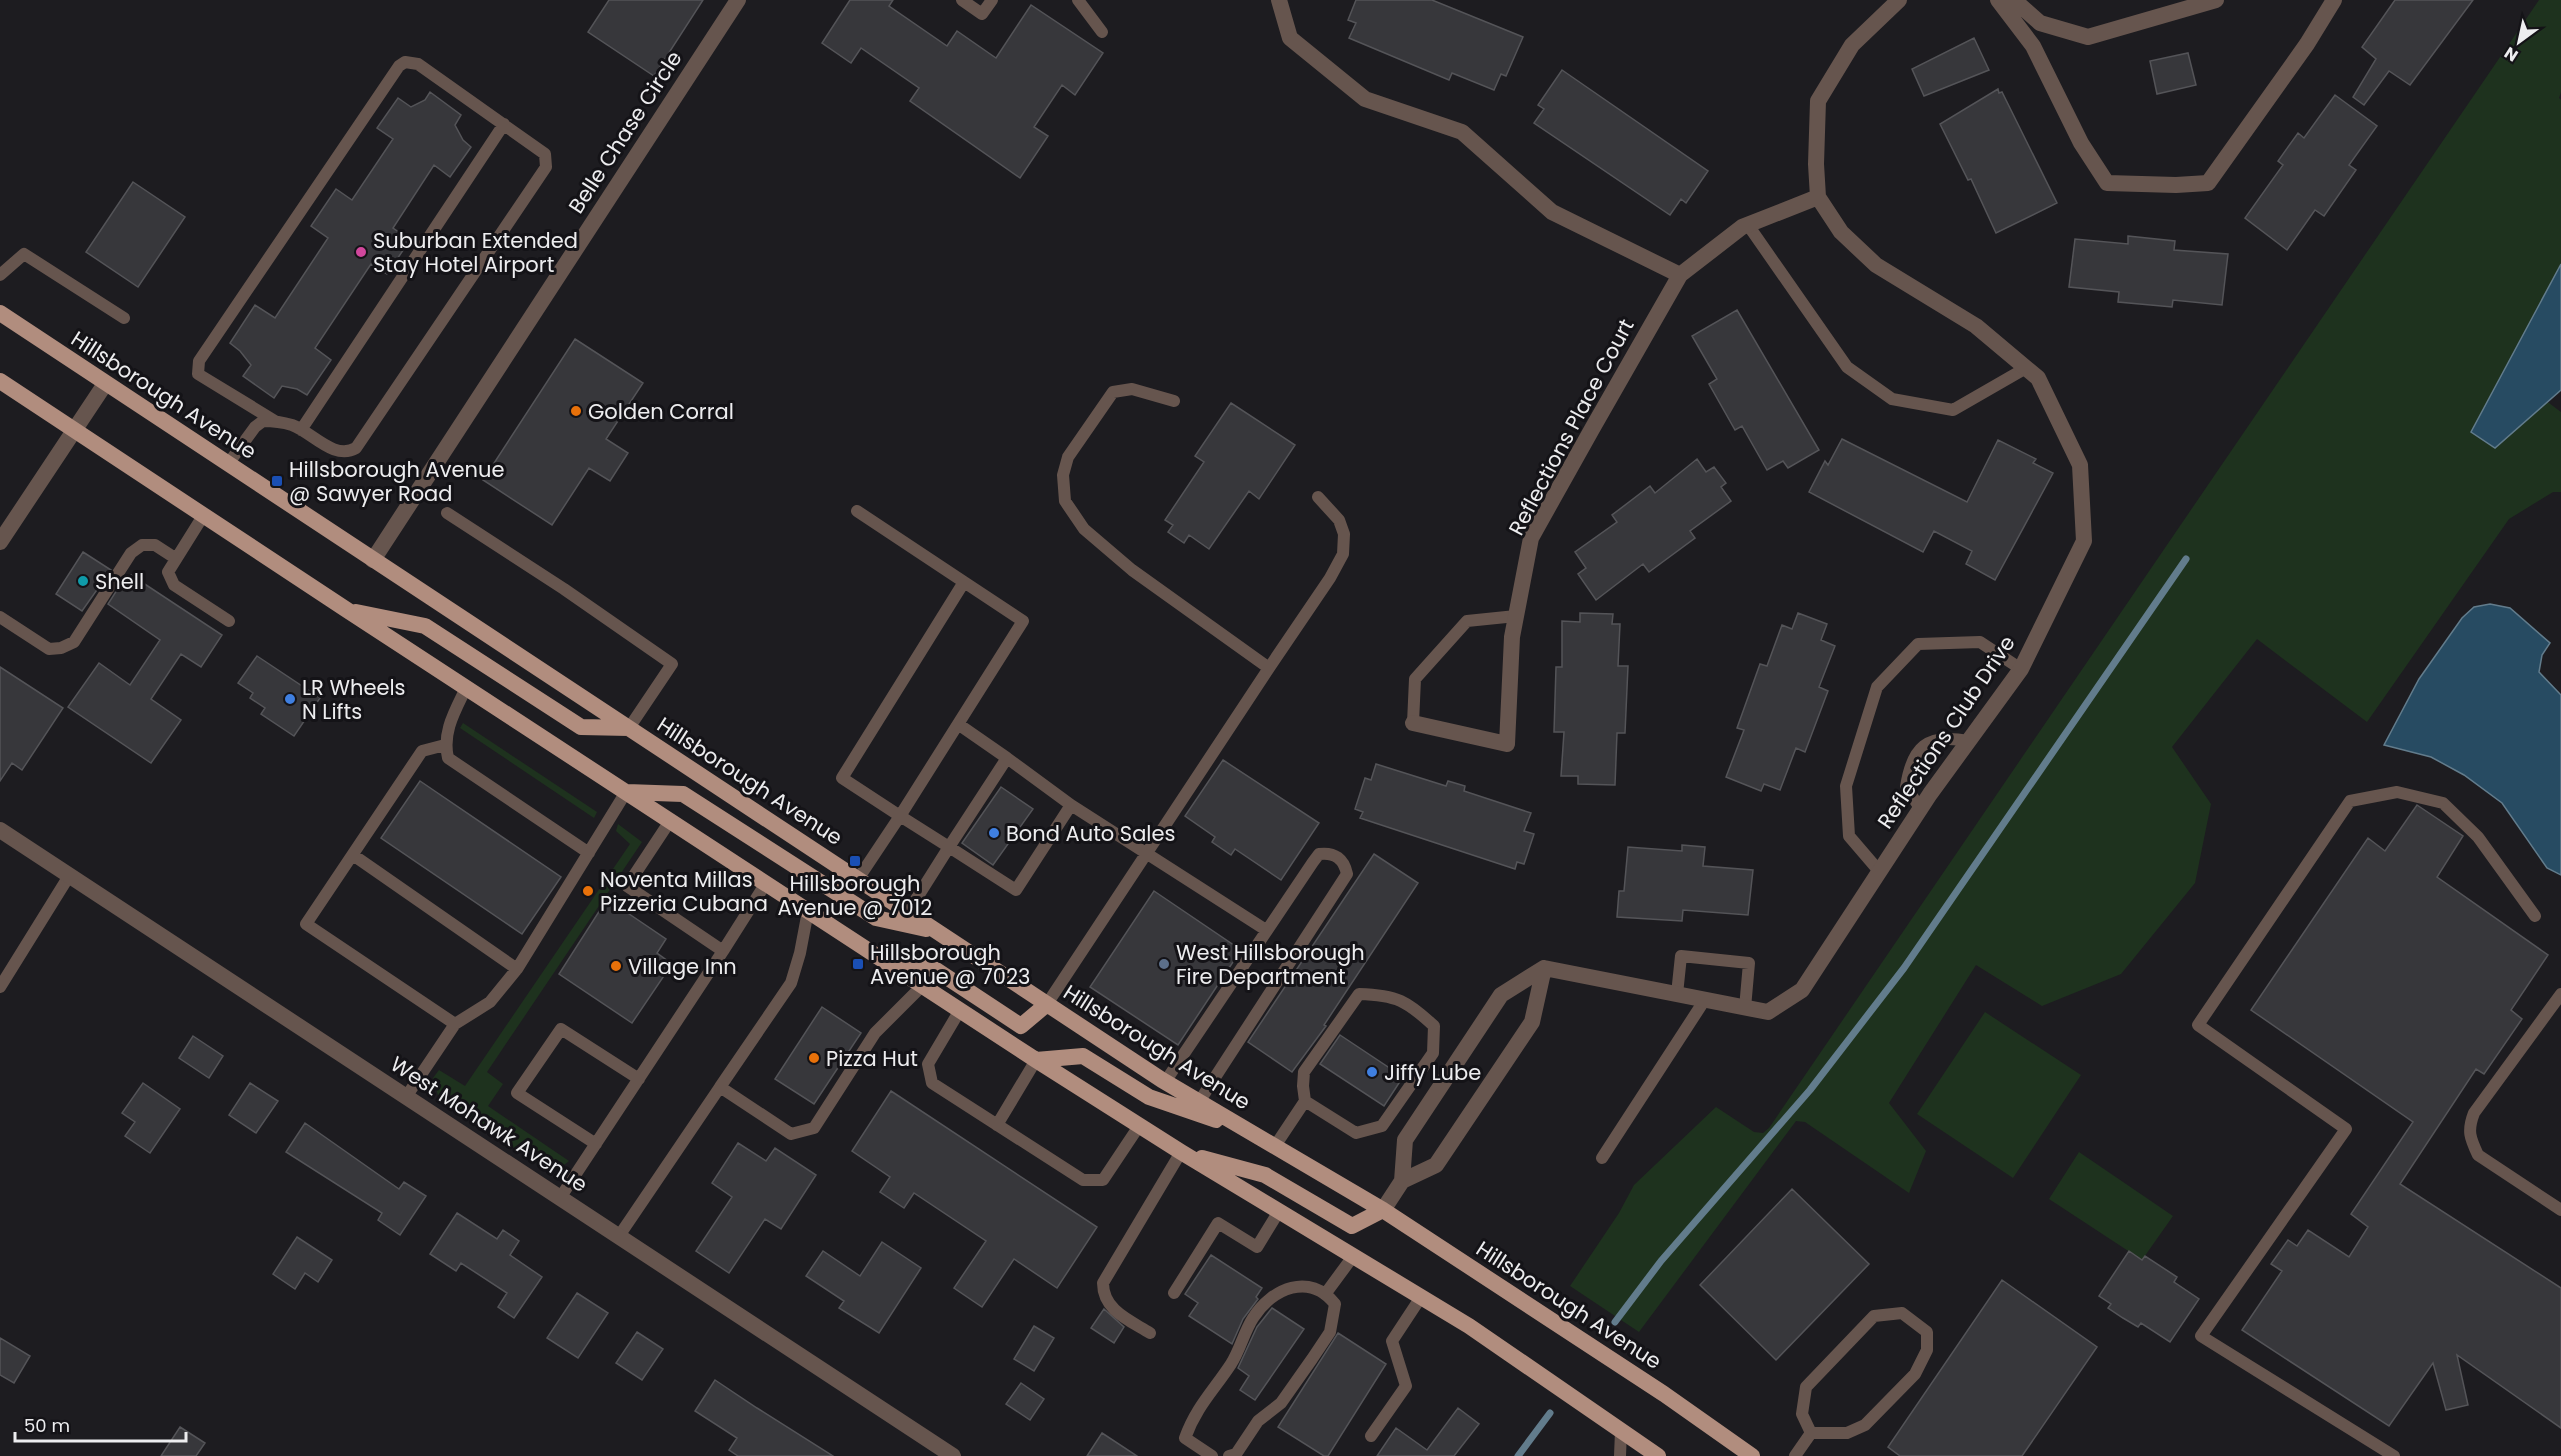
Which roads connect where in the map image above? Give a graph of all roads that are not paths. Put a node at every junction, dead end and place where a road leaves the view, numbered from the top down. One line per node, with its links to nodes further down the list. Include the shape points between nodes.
1 (962, 0): 2 (lane, via 982,14)
2 (992, 0)
3 (1078, 0): 11 (lane)
4 (1279, 0): 16 (street, via 1290,38 1365,99 1462,132 1552,212)
5 (1899, 0): 13 (street, Reflections Club Drive, via 1852,45 1818,101)
6 (1998, 0): 9 (street, via 2033,46 2081,143 2107,183 2176,185 2208,183)
7 (2014, 0): 8 (street, via 2040,22 2088,37)
8 (2216, 0)
9 (2334, 0)
10 (737, 1): 33 (street, Belle Chase Circle)
11 (1102, 32)
12 (504, 124): 23 (lane, via 423,66 411,62 399,66 199,361 198,374); 24 (lane); 24 (lane, via 545,154 544,171 356,448 346,452 335,450)
13 (1818, 197): 14 (street, Reflections Place Court); 19 (street, Reflections Club Drive, via 1841,232 1876,265 1976,326)
14 (1748, 225): 16 (street, Reflections Place Court); 19 (lane, via 1847,367 1892,399 1953,410)
15 (0, 275): 18 (lane, via 24,254)
16 (1680, 275): 36 (street, Reflections Place Court, via 1531,538)
17 (0, 313): 21 (main road, Hillsborough Avenue)
18 (123, 318)
19 (2026, 368): 40 (street, Reflections Club Drive, via 2038,378 2080,465 2084,541)
20 (0, 381): 25 (main road)
21 (105, 384): 25 (street); 26 (main road, Hillsborough Avenue)
22 (1174, 401): 39 (lane, via 1132,389 1113,392 1068,457 1063,475 1065,501 1084,529 1132,570)
23 (275, 421): 24 (lane); 26 (lane, via 263,421 255,427)
24 (301, 430)
25 (74, 431): 30 (main road); 31 (street)
26 (228, 464): 33 (main road, Hillsborough Avenue)
27 (1318, 497): 39 (lane, via 1339,520 1344,534 1343,554)
28 (857, 511): 34 (lane)
29 (447, 513): 44 (lane, via 672,664)
30 (203, 516): 32 (lane); 35 (main road)
31 (0, 542)
32 (175, 558): 37 (lane, via 155,545 142,544 131,553 74,642 61,648 49,649); 38 (lane, via 168,572 174,585)
33 (374, 560): 44 (main road, Hillsborough Avenue)
34 (964, 582): 43 (lane, via 1023,621); 51 (lane, via 842,778)
35 (347, 610): 41 (main road); 44 (main road, via 424,626 581,727)
36 (1516, 616): 42 (lane, via 1467,621 1415,679); 42 (street, Reflections Place Court, via 1507,744)
37 (0, 617)
38 (229, 621)
39 (1269, 668): 56 (lane)
40 (2021, 669): 45 (street, Reflections Club Drive); 58 (lane, via 1980,642 1918,644 1877,687 1846,786 1849,836)
41 (466, 688): 46 (lane, via 450,722); 48 (main road)
42 (1413, 723)
43 (958, 724): 47 (lane); 51 (lane)
44 (629, 728): 60 (main road, Hillsborough Avenue)
45 (1968, 741): 50 (street, Reflections Club Drive); 50 (lane, via 1948,737 1923,745 1909,765 1906,787)
46 (445, 745): 55 (lane, via 448,758); 57 (lane, via 422,751)
47 (1007, 758): 49 (lane); 54 (lane)
48 (626, 792): 52 (main road); 55 (lane); 66 (main road, via 683,794 876,918)
49 (1071, 805): 54 (lane, via 1016,890); 56 (lane)
50 (1920, 808): 58 (street, Reflections Club Drive)
51 (900, 816): 54 (lane); 60 (lane)
52 (670, 821): 61 (main road); 68 (lane, via 627,886)
53 (0, 830): 59 (street, West Mohawk Avenue)
54 (949, 847): 63 (lane)
55 (589, 853): 70 (lane)
56 (1146, 854): 65 (lane); 76 (lane)
57 (353, 855): 70 (lane); 79 (lane, via 306,924)
58 (1879, 871): 77 (street, Reflections Club Drive, via 1802,990 1768,1012)
59 (69, 876): 72 (lane); 84 (street, West Mohawk Avenue)
60 (858, 879): 63 (main road, Hillsborough Avenue)
61 (766, 883): 62 (main road); 68 (lane)
62 (808, 911): 67 (main road); 83 (lane, via 801,953 790,983)
63 (908, 912): 66 (main road, Hillsborough Avenue)
64 (2535, 916): 115 (lane, via 2478,837 2443,803 2397,792 2350,801 2198,1026 2346,1129 2201,1336)
65 (1266, 930): 82 (lane); 86 (lane, via 1319,854 1336,856 1345,864 1347,874)
66 (936, 931): 76 (main road, Hillsborough Avenue)
67 (864, 948): 71 (main road); 76 (main road, via 936,970 1021,1026)
68 (723, 951): 81 (lane)
69 (1544, 968): 73 (street, Reflections Club Drive); 94 (street, via 1532,1022 1500,1070 1436,1165); 94 (street, via 1501,995 1406,1140)
70 (517, 969): 79 (lane, via 490,1002)
71 (922, 986): 78 (main road); 83 (lane, via 875,1033 814,1128 791,1134)
72 (0, 987)
73 (1677, 994): 75 (street, Reflections Club Drive); 77 (lane, via 1681,956 1749,963)
74 (2561, 994): 98 (lane, via 2474,1113 2469,1127 2478,1155)
75 (1704, 1001): 77 (street, Reflections Club Drive); 93 (lane)
76 (1047, 1004): 82 (main road, Hillsborough Avenue)
77 (1745, 1008)
78 (960, 1010): 80 (main road); 87 (lane, via 928,1064 932,1083)
79 (455, 1024): 84 (lane)
80 (1036, 1060): 87 (lane); 88 (main road); 89 (main road, via 1083,1056 1149,1097)
81 (639, 1079): 90 (lane); 90 (lane, via 561,1029 518,1093)
82 (1165, 1082): 86 (main road, Hillsborough Avenue)
83 (720, 1087): 99 (lane)
84 (406, 1097): 95 (street, West Mohawk Avenue)
85 (1305, 1101): 85 (lane, via 1304,1072 1359,994 1388,994 1434,1026 1433,1053 1382,1126 1356,1133); 91 (lane)
86 (1199, 1102): 89 (main road, Hillsborough Avenue)
87 (997, 1125): 88 (lane, via 1083,1180 1103,1180)
88 (1139, 1126): 92 (main road)
89 (1248, 1131): 91 (main road, Hillsborough Avenue)
90 (596, 1144): 95 (lane)
91 (1275, 1146): 97 (main road, Hillsborough Avenue)
92 (1181, 1152): 96 (main road); 97 (main road, via 1265,1175 1352,1226); 104 (lane, via 1103,1283 1107,1303)
93 (1602, 1158)
94 (1402, 1181): 97 (street)
95 (561, 1198): 99 (street, West Mohawk Avenue)
96 (1279, 1210): 100 (main road); 101 (lane, via 1257,1247 1218,1223)
97 (1383, 1210): 113 (main road, Hillsborough Avenue)
98 (2561, 1210)
99 (618, 1236): 108 (street, West Mohawk Avenue)
100 (1354, 1255): 102 (lane); 103 (main road)
101 (1174, 1293)
102 (1326, 1293): 109 (lane, via 1300,1285 1275,1295 1253,1317 1231,1364 1192,1419 1185,1438); 110 (lane, via 1335,1304 1330,1332 1281,1403 1258,1420 1236,1454)
103 (1421, 1297): 105 (main road); 107 (lane, via 1392,1341 1406,1386)
104 (1150, 1333)
105 (1621, 1431): 111 (lane); 112 (main road)
106 (1811, 1433): 106 (lane, via 1847,1433 1865,1425 1915,1374 1927,1350 1928,1332 1902,1313 1874,1317 1806,1387 1802,1414); 114 (lane)
107 (1371, 1436)
108 (953, 1456)
109 (1212, 1456)
110 (1229, 1456)
111 (1620, 1456)
112 (1658, 1456)
113 (1752, 1456)
114 (1796, 1456)
115 (2394, 1456)

